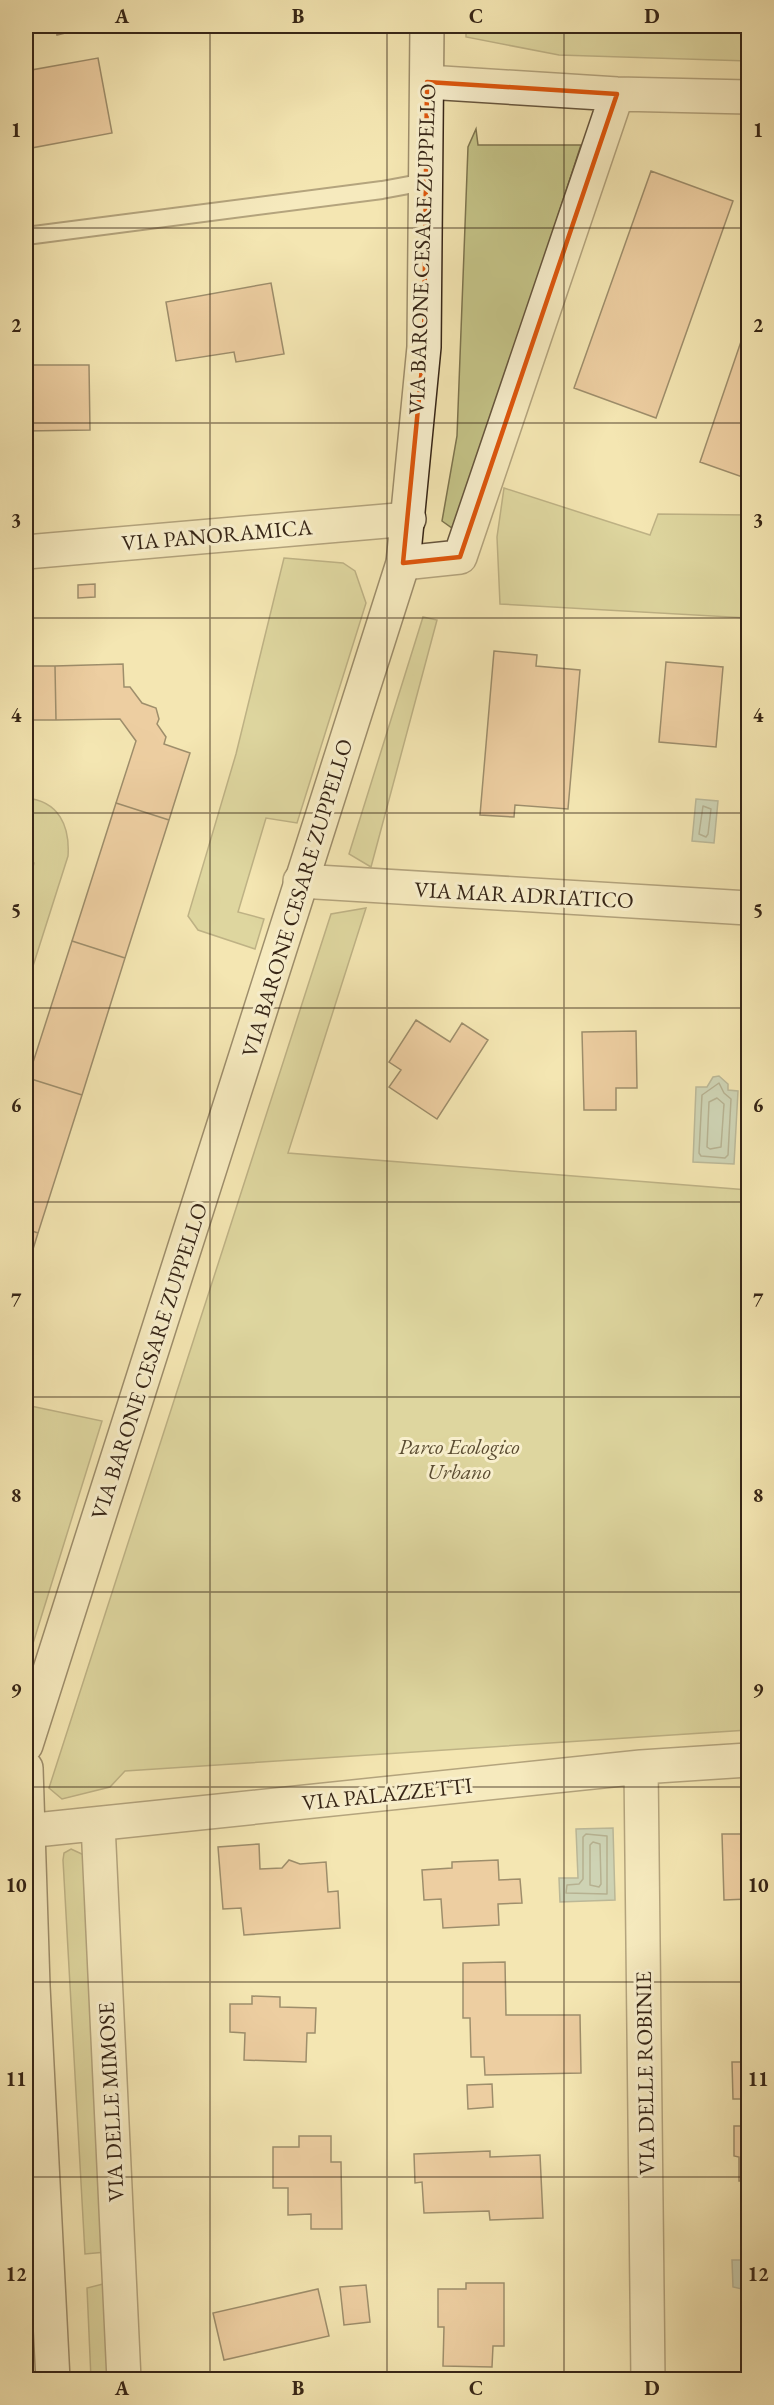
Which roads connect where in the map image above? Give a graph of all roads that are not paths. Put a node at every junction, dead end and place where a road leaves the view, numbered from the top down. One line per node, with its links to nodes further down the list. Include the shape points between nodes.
1 (427, 26): 2 (street, VIA BARONE CESARE ZUPPELLO)
2 (427, 82): 3 (street); 5 (street, VIA BARONE CESARE ZUPPELLO)
3 (617, 94): 4 (street); 9 (street, via 460,557)
4 (748, 97)
5 (425, 182): 6 (lane); 7 (street, VIA BARONE CESARE ZUPPELLO, via 424,347)
6 (26, 236)
7 (409, 519): 8 (street, VIA PANORAMICA); 9 (street, VIA BARONE CESARE ZUPPELLO)
8 (26, 552)
9 (403, 563): 10 (street, VIA BARONE CESARE ZUPPELLO)
10 (300, 881): 11 (street, VIA MAR ADRIATICO); 12 (street, VIA BARONE CESARE ZUPPELLO)
11 (748, 908)
12 (26, 1745)
13 (748, 1760): 14 (street, VIA PALAZZETTI)
14 (641, 1767): 16 (street, VIA PALAZZETTI); 20 (street, VIA DELLE ROBINIE)
15 (26, 1768): 17 (street)
16 (98, 1824): 17 (street, VIA PALAZZETTI); 19 (street, VIA DELLE MIMOSE)
17 (26, 1831): 18 (street)
18 (53, 2379)
19 (124, 2379)
20 (648, 2379)

